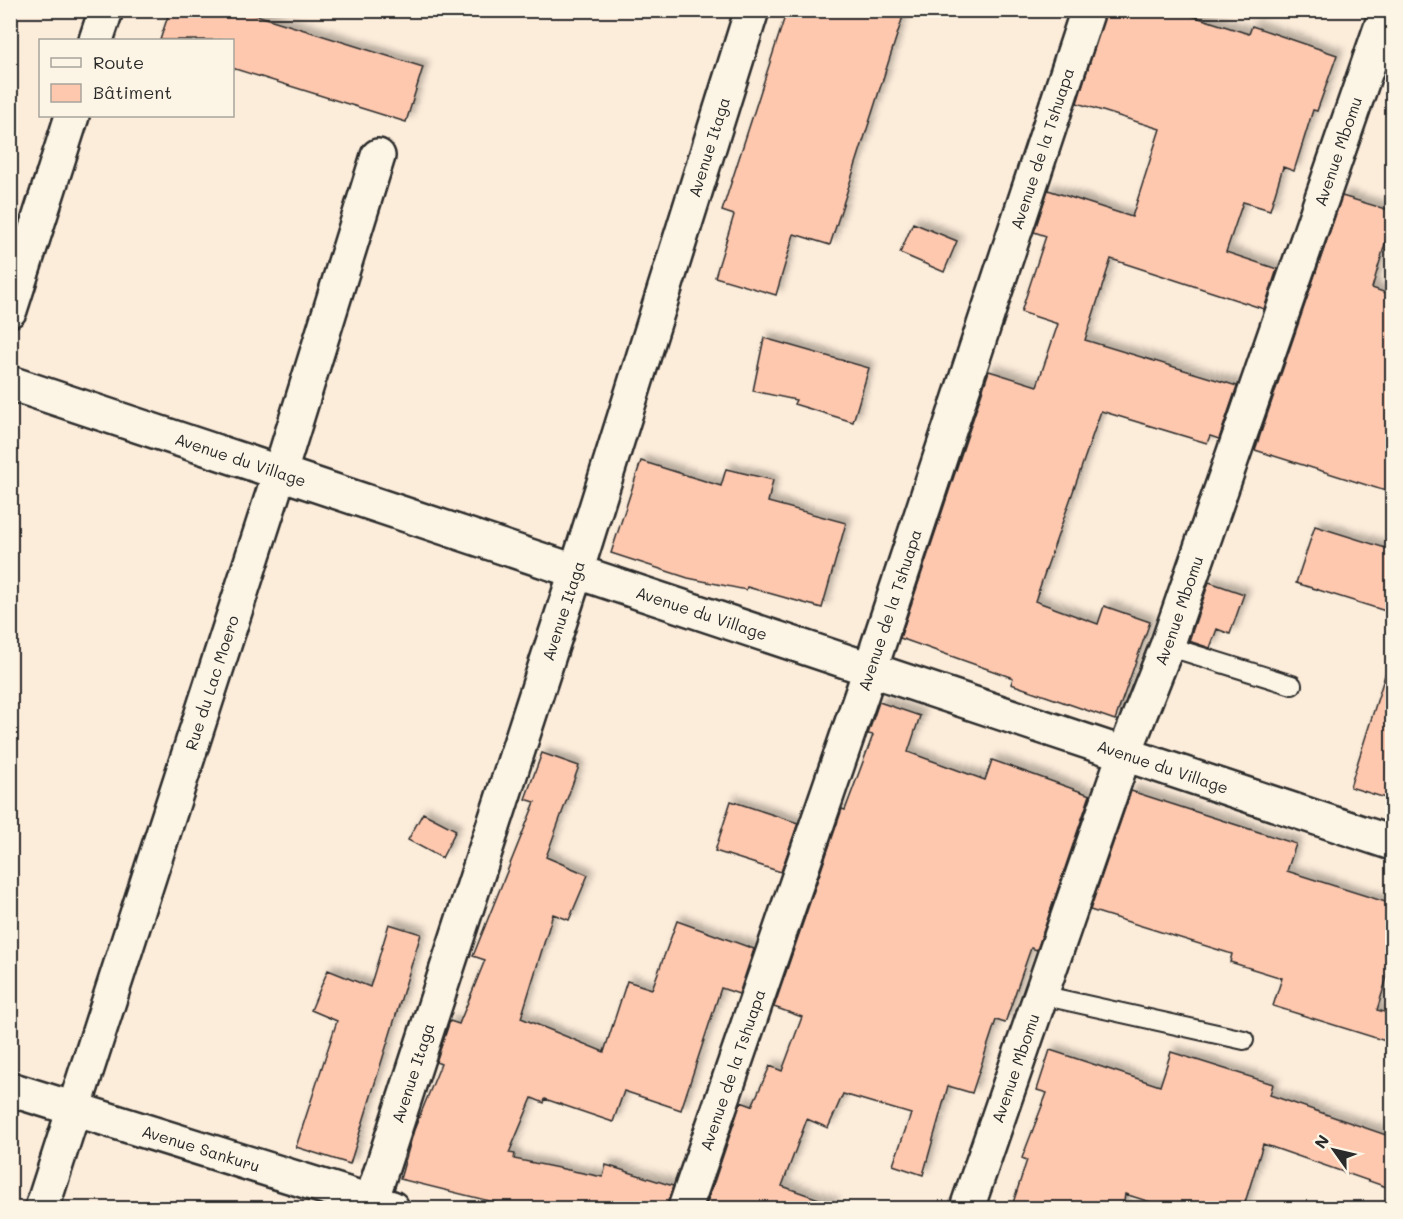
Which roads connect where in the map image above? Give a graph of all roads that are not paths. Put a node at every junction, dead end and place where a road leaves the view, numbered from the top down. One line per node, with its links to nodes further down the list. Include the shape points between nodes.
1 (106, 10): 5 (street)
2 (752, 10): 11 (street, Avenue Itaga)
3 (1088, 10): 13 (street, Avenue de la Tshuapa)
4 (1387, 10): 12 (street, Avenue Mbomu)
5 (96, 39)
6 (72, 117): 8 (street)
7 (378, 156): 10 (street, Rue du Lac Moero)
8 (10, 310)
9 (10, 383): 10 (street, Avenue du Village)
10 (280, 472): 11 (street, Avenue du Village); 20 (street, Rue du Lac Moero)
11 (576, 572): 13 (street, Avenue du Village); 21 (street, Avenue Itaga)
12 (1167, 646): 14 (lane); 15 (street, Avenue Mbomu)
13 (870, 670): 15 (street, Avenue du Village); 23 (street, Avenue de la Tshuapa)
14 (1292, 685)
15 (1125, 752): 16 (street, Avenue du Village); 17 (street, Avenue Mbomu)
16 (1392, 843)
17 (1041, 995): 18 (lane); 24 (street, Avenue Mbomu)
18 (1244, 1040)
19 (10, 1089): 20 (street, Avenue Sankuru)
20 (74, 1110): 21 (street, Avenue Sankuru); 22 (street, Rue du Lac Moero)
21 (377, 1206)
22 (42, 1209)
23 (685, 1209)
24 (967, 1209)

